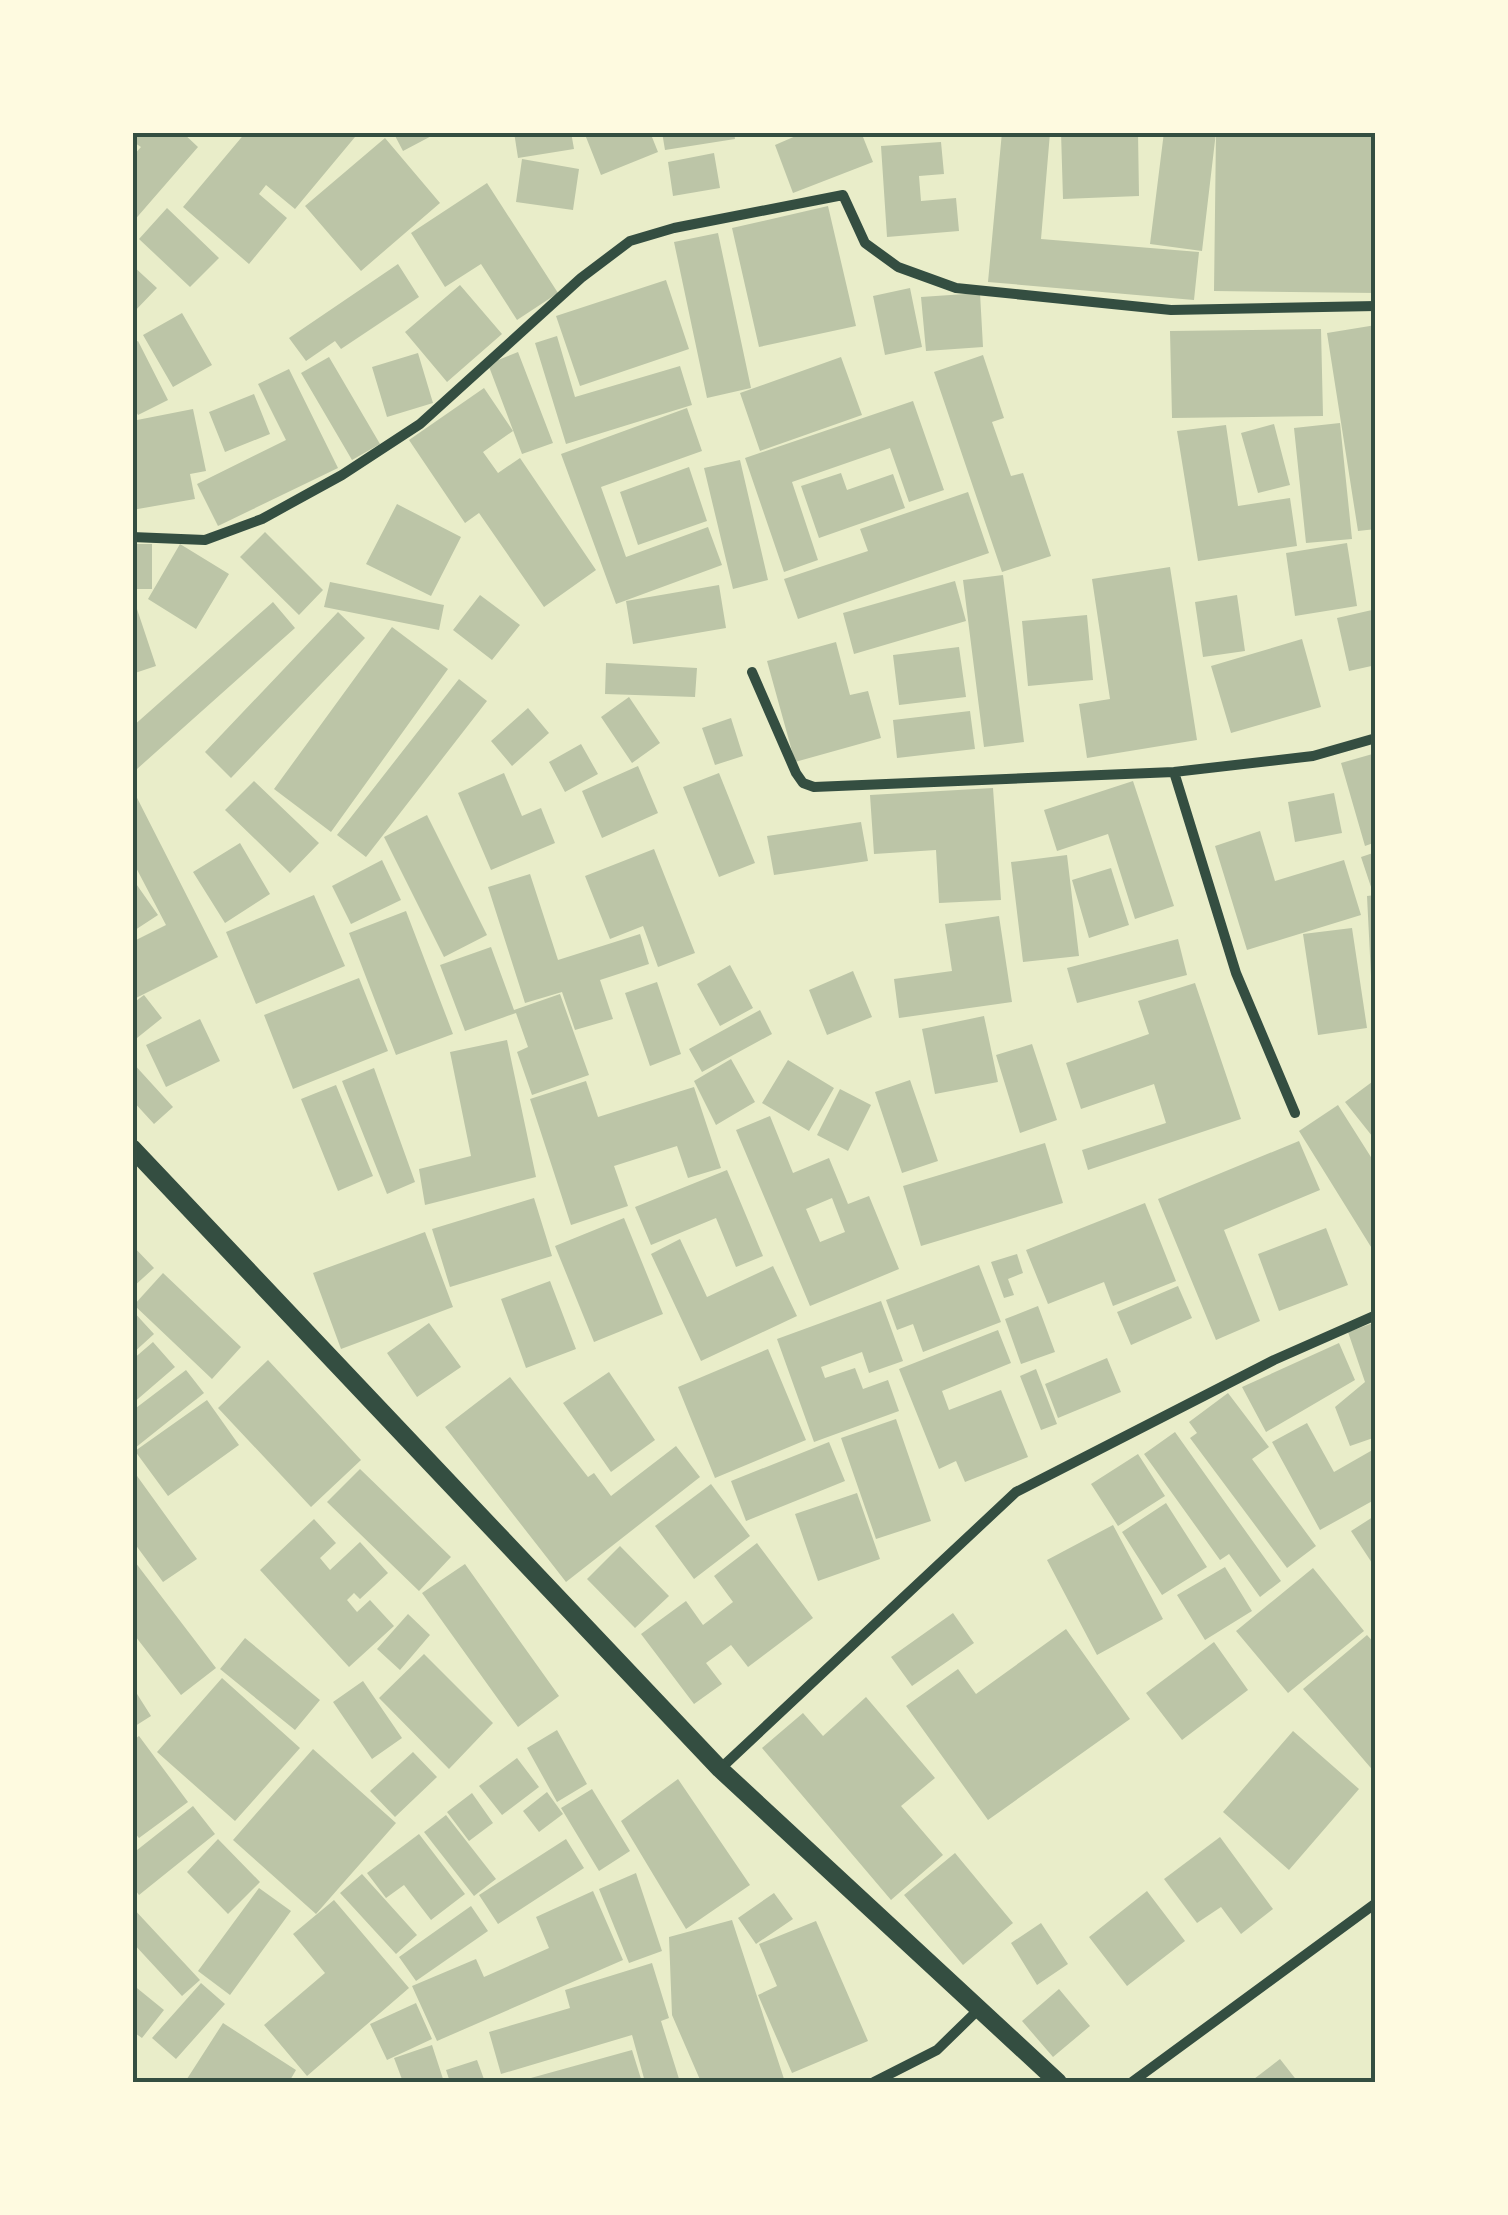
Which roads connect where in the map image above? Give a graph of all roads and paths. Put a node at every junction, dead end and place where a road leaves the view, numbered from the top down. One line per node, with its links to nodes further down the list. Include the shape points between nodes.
1 (1376, 306): 2 (street, via 1171,310 956,288 898,267 865,244 843,196 630,241 420,424 342,475 262,519 206,540)
2 (132, 537)
3 (752, 672): 5 (street, via 796,773 814,786)
4 (1376, 738): 5 (street, via 1313,756)
5 (1174, 772): 6 (street, via 1236,972)
6 (1294, 1113)
7 (132, 1148): 9 (street)
8 (1376, 1314): 9 (street, via 1016,1492)
9 (720, 1768): 11 (street)
10 (1376, 1903): 14 (street)
11 (979, 2009): 12 (street, via 937,2050); 13 (street)
12 (874, 2082)
13 (1058, 2082)
14 (1132, 2082)

